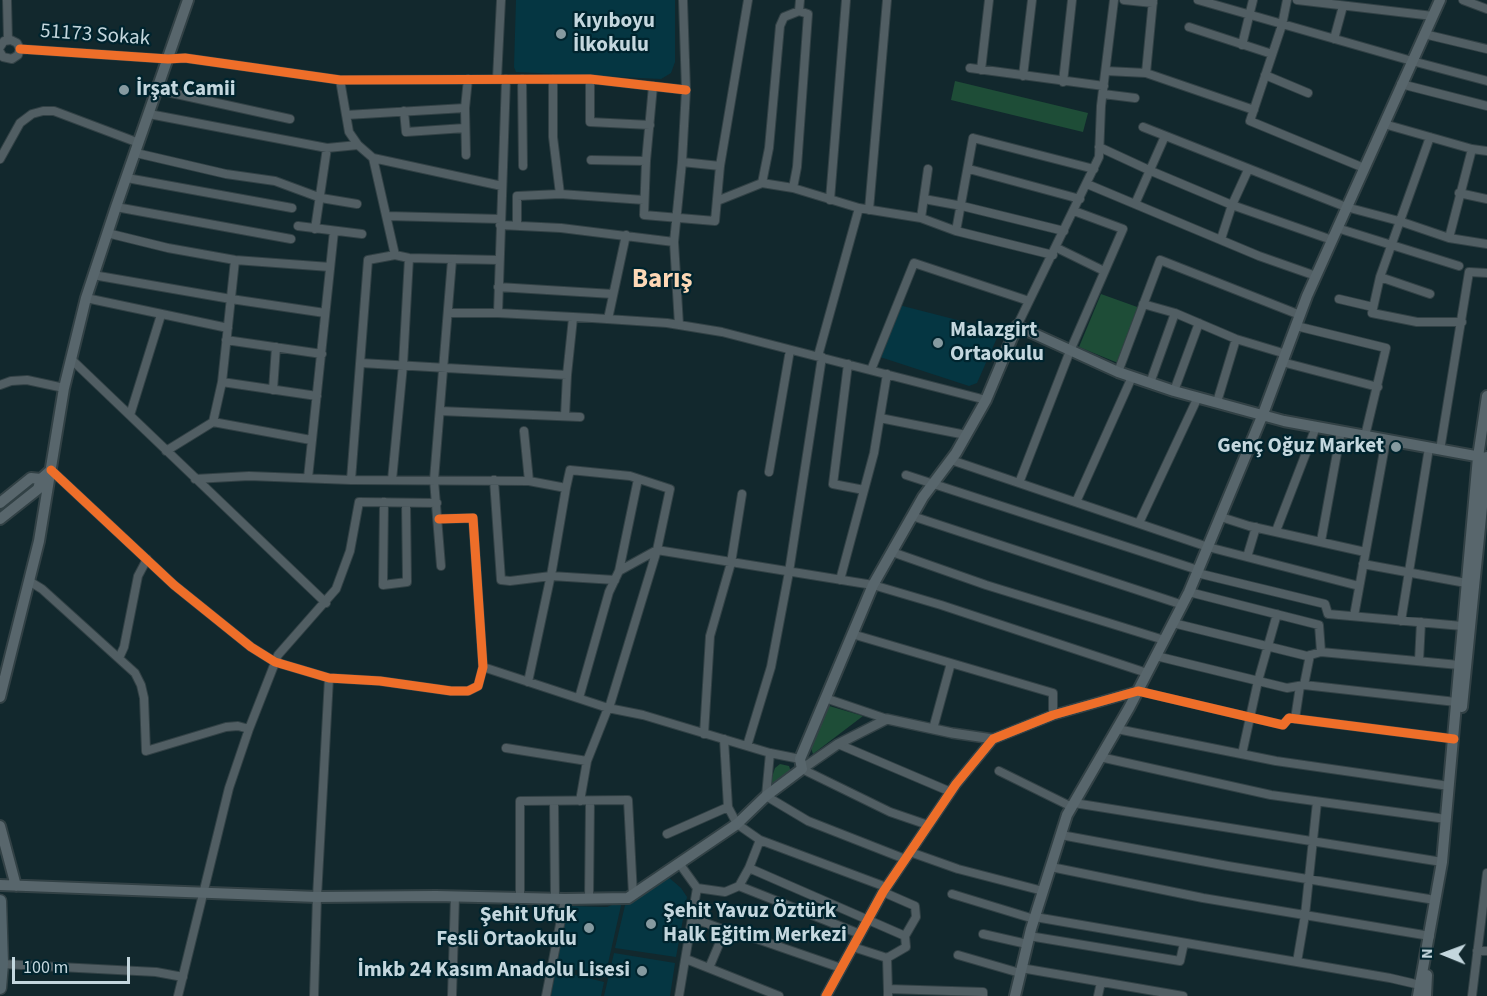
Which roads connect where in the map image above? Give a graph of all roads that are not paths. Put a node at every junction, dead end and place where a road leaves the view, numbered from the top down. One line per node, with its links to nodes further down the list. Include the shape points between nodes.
1 (7, 0): 30 (street)
2 (188, 0): 36 (main road)
3 (501, 0): 45 (street)
4 (683, 0): 55 (street)
5 (748, 0): 85 (street)
6 (800, 0): 23 (street)
7 (846, 0): 104 (street)
8 (887, 0): 114 (street)
9 (989, 0): 39 (street)
10 (1032, 0): 43 (street)
11 (1072, 0): 51 (street)
12 (1114, 0): 40 (street)
13 (1124, 0): 20 (street)
14 (1198, 0): 24 (street)
15 (1253, 0): 24 (street)
16 (1287, 0): 26 (street)
17 (1297, 0): 21 (street)
18 (1440, 0): 25 (main road)
19 (1463, 0): 22 (street)
20 (1153, 2): 41 (street)
21 (1343, 6): 25 (street); 29 (street)
22 (1487, 9)
23 (799, 10): 93 (street, via 784,17 780,26); 96 (street, via 808,14)
24 (1250, 15): 26 (street); 31 (street)
25 (1433, 16): 28 (main road)
26 (1282, 25): 29 (street); 34 (street)
27 (1189, 27): 31 (street)
28 (1424, 34): 33 (street); 37 (main road)
29 (1334, 39): 37 (street)
30 (8, 40): 32 (street); 35 (street, via 2,43)
31 (1242, 45): 34 (street)
32 (20, 49): 35 (street, via 15,58); 36 (street, 51173 Sokak)
33 (1487, 49)
34 (1272, 54): 42 (street)
35 (1, 55)
36 (168, 59): 49 (street, 51173 Sokak, via 185,58); 54 (main road)
37 (1412, 61): 50 (street); 52 (main road)
38 (970, 68): 39 (street)
39 (981, 70): 43 (street)
40 (1106, 71): 41 (street); 56 (street)
41 (1146, 73): 61 (street)
42 (1265, 75): 57 (street); 61 (street)
43 (1023, 76): 51 (street)
44 (468, 79): 45 (street, 51173 Sokak); 49 (street, 51173 Sokak); 60 (street)
45 (501, 79): 46 (street, 51173 Sokak); 95 (street)
46 (522, 79): 47 (street, 51173 Sokak); 84 (street)
47 (553, 79): 48 (street, 51173 Sokak); 98 (street, via 553,137)
48 (590, 79): 53 (street, 51173 Sokak); 67 (street, via 590,122)
49 (340, 80): 64 (street)
50 (1487, 81)
51 (1063, 82): 56 (street)
52 (1401, 84): 59 (street); 66 (main road)
53 (653, 86): 55 (street, 51173 Sokak); 67 (street)
54 (158, 90): 63 (main road); 65 (street)
55 (686, 90): 83 (street)
56 (1103, 90): 58 (street); 73 (street)
57 (1308, 93)
58 (1135, 98)
59 (1487, 106)
60 (465, 108): 62 (street); 69 (street)
61 (1254, 110): 86 (street, via 1250,121)
62 (404, 111): 64 (street); 69 (street, via 406,132)
63 (149, 114): 74 (main road); 75 (street)
64 (345, 115): 72 (street, via 349,132)
65 (290, 119)
66 (1384, 124): 71 (street); 86 (main road)
67 (650, 125): 82 (street)
68 (1143, 127): 70 (street)
69 (465, 128): 78 (street)
70 (1165, 136): 90 (street); 91 (street)
71 (1430, 137): 76 (street); 119 (street)
72 (358, 145): 75 (street); 79 (street)
73 (1099, 147): 89 (street); 91 (street)
74 (137, 148): 80 (street, via 54,111 43,111 20,123); 92 (main road); 99 (street, via 226,174 275,181)
75 (327, 148): 99 (street)
76 (1472, 149): 77 (street); 97 (street)
77 (1487, 151)
78 (466, 155)
79 (373, 158): 95 (street); 116 (street)
80 (0, 159)
81 (591, 160): 82 (street)
82 (646, 161): 103 (street)
83 (682, 162): 85 (street); 117 (street)
84 (523, 166)
85 (720, 166): 105 (street)
86 (1364, 168): 111 (main road)
87 (928, 169): 101 (street)
88 (969, 169): 89 (street, via 973,138); 102 (street); 109 (street)
89 (1095, 169): 94 (street)
90 (1248, 170): 108 (street); 111 (street)
91 (1151, 171): 107 (street); 108 (street)
92 (127, 178): 110 (main road); 112 (street)
93 (762, 183): 96 (street); 105 (street)
94 (1087, 184): 102 (street); 107 (street)
95 (502, 186): 120 (street)
96 (793, 188): 104 (street)
97 (1459, 193): 100 (street); 131 (street)
98 (560, 194): 103 (street); 122 (street, via 517,196)
99 (321, 198): 106 (street); 124 (street)
100 (1487, 198)
101 (924, 199): 109 (street); 118 (street)
102 (1080, 199): 115 (street)
103 (644, 200): 117 (street, via 644,215)
104 (830, 200): 113 (street)
105 (717, 201): 117 (street, via 715,221)
106 (357, 204)
107 (1135, 204): 133 (street)
108 (1232, 205): 133 (street); 134 (street)
109 (962, 206): 126 (street); 127 (street)
110 (116, 207): 128 (main road); 132 (street)
111 (1346, 207): 119 (street); 123 (main road)
112 (292, 208)
113 (859, 208): 114 (street); 180 (street)
114 (869, 210): 118 (street)
115 (1074, 211): 127 (street); 146 (street, via 1123,229)
116 (387, 216): 120 (street); 139 (street)
117 (677, 216): 135 (street)
118 (921, 218): 126 (street)
119 (1399, 221): 131 (street); 137 (street)
120 (500, 222): 122 (street); 143 (street)
121 (298, 226): 124 (street)
122 (517, 226): 130 (street)
123 (1337, 228): 134 (main road); 137 (street)
124 (315, 229): 125 (street)
125 (334, 231): 129 (street); 145 (street)
126 (956, 231): 138 (street)
127 (1064, 231): 138 (street)
128 (107, 233): 141 (street); 148 (main road)
129 (362, 234)
130 (626, 235): 135 (street); 152 (street)
131 (1449, 238): 136 (street)
132 (291, 239)
133 (1221, 239): 149 (street)
134 (1332, 240): 149 (main road)
135 (674, 242): 170 (street)
136 (1487, 244)
137 (1391, 245): 144 (street); 150 (street)
138 (1055, 251): 146 (street); 157 (street)
139 (395, 255): 140 (street); 183 (street, via 368,260)
140 (409, 258): 142 (street); 185 (street)
141 (235, 260): 145 (street); 155 (street)
142 (452, 260): 143 (street); 161 (street)
143 (498, 260): 151 (street)
144 (1460, 266)
145 (330, 267): 160 (street)
146 (1104, 271): 178 (street)
147 (1487, 273): 168 (street, via 1469,272)
148 (93, 275): 154 (main road); 155 (street)
149 (1316, 276): 165 (main road)
150 (1380, 277): 153 (street); 159 (street)
151 (498, 287): 152 (street); 162 (street)
152 (613, 294): 167 (street)
153 (1430, 294)
154 (86, 298): 164 (street); 182 (main road)
155 (231, 299): 160 (street); 173 (street)
156 (1339, 299): 159 (street)
157 (1029, 302): 171 (street); 187 (street, via 914,263)
158 (1143, 304): 163 (street); 165 (street, via 1160,260); 188 (street)
159 (1373, 307): 168 (street, via 1372,313 1417,322)
160 (325, 312): 179 (street)
161 (449, 313): 162 (street); 186 (street)
162 (498, 313): 166 (street)
163 (1175, 313): 169 (street); 193 (street)
164 (161, 315): 173 (street); 206 (street)
165 (1300, 315): 172 (main road)
166 (573, 318): 167 (street); 190 (street)
167 (608, 319): 170 (street)
168 (1462, 322): 218 (street)
169 (1198, 323): 174 (street); 198 (street)
170 (680, 326): 177 (street, via 722,332)
171 (1017, 326): 178 (main road); 202 (main road)
172 (1296, 326): 181 (main road); 195 (street, via 1386,348)
173 (228, 328): 175 (street)
174 (1236, 339): 181 (street); 203 (street)
175 (226, 340): 176 (street); 192 (street)
176 (276, 347): 179 (street); 197 (street)
177 (790, 350): 180 (street); 223 (street)
178 (1070, 351): 188 (main road); 234 (street)
179 (321, 354): 199 (street)
180 (820, 357): 184 (street); 262 (street)
181 (1284, 358): 195 (street); 205 (main road)
182 (71, 359): 196 (main road); 206 (street)
183 (361, 363): 185 (street); 229 (street)
184 (848, 364): 187 (street); 237 (street, via 833,484)
185 (403, 365): 186 (street); 230 (street)
186 (444, 368): 190 (street); 204 (street)
187 (871, 370): 189 (street)
188 (1118, 372): 191 (main road)
189 (887, 374): 202 (street); 209 (street)
190 (567, 375): 207 (street)
191 (1132, 376): 193 (main road); 240 (street)
192 (222, 382): 197 (street); 210 (street)
193 (1150, 383): 198 (main road)
194 (0, 385): 196 (street, via 27,380)
195 (1378, 387): 215 (street)
196 (64, 388): 222 (main road)
197 (273, 390): 199 (street)
198 (1174, 391): 201 (main road)
199 (317, 396): 216 (street)
200 (1487, 396): 220 (main road)
201 (1198, 397): 203 (main road); 248 (street)
202 (986, 400): 214 (main road)
203 (1217, 402): 205 (main road)
204 (440, 411): 207 (street); 231 (street)
205 (1263, 414): 211 (main road); 245 (main road)
206 (130, 415): 219 (street)
207 (565, 416): 208 (street)
208 (580, 417)
209 (880, 418): 214 (street); 237 (street)
210 (213, 422): 216 (street); 219 (street)
211 (1316, 427): 213 (main road); 250 (street)
212 (524, 430): 233 (street)
213 (1341, 431): 215 (main road); 251 (street)
214 (966, 435): 221 (main road)
215 (1365, 436): 217 (main road)
216 (311, 440): 225 (street)
217 (1386, 440): 218 (main road); 255 (street)
218 (1435, 449): 220 (main road); 264 (street)
219 (166, 451): 227 (street)
220 (1485, 458): 269 (main road); 314 (main road, via 1461,719)
221 (951, 460): 234 (street); 235 (main road)
222 (51, 470): 226 (main road); 257 (street); 268 (main road)
223 (769, 472)
224 (906, 476): 235 (street)
225 (308, 478): 227 (street); 229 (street)
226 (41, 479): 241 (main road, via 31,478); 246 (main road, via 38,489)
227 (195, 479): 273 (street)
228 (638, 479): 236 (street, via 570,470); 253 (street, via 670,489); 261 (street)
229 (351, 480): 230 (street)
230 (392, 480): 231 (street)
231 (434, 480): 232 (street); 243 (street)
232 (494, 480): 233 (street); 265 (street, via 501,580)
233 (529, 481): 236 (street)
234 (1019, 483): 240 (street)
235 (933, 484): 244 (main road); 263 (street)
236 (566, 488): 265 (street)
237 (864, 490): 267 (street)
238 (742, 494): 258 (street)
239 (384, 502): 242 (street); 242 (street, via 383,585 406,582); 273 (street, via 359,502 344,570)
240 (1076, 502): 248 (street)
241 (0, 503)
242 (406, 503): 243 (street)
243 (437, 503): 247 (street)
244 (912, 516): 254 (main road); 274 (street)
245 (1221, 517): 249 (street); 252 (main road)
246 (0, 519)
247 (439, 519): 260 (street); 292 (street, via 473,518)
248 (1140, 523): 252 (street)
249 (1256, 527): 250 (street); 256 (street)
250 (1276, 531): 251 (street)
251 (1321, 541): 255 (street)
252 (1208, 547): 256 (street); 263 (main road)
253 (657, 549): 258 (street); 261 (street); 303 (street)
254 (892, 552): 270 (main road); 282 (street)
255 (1365, 552): 259 (street)
256 (1247, 557): 271 (street)
257 (147, 559): 287 (street, via 138,576); 289 (street, via 174,585)
258 (731, 563): 262 (street); 311 (street, via 710,636)
259 (1363, 564): 264 (street); 271 (street)
260 (441, 566)
261 (619, 571): 266 (street)
262 (789, 572): 267 (street); 316 (street, via 771,667)
263 (1198, 572): 272 (main road); 276 (street, via 1324,604 1328,614)
264 (1408, 573): 269 (street); 277 (street)
265 (550, 576): 266 (street); 296 (street)
266 (615, 580): 300 (street)
267 (840, 580): 270 (street)
268 (29, 581): 287 (street); 299 (main road)
269 (1466, 583): 280 (main road)
270 (873, 585): 281 (main road); 293 (street)
271 (1359, 586): 276 (street)
272 (1189, 592): 274 (main road); 275 (street)
273 (326, 603): 289 (street, via 284,647)
274 (1183, 605): 279 (main road)
275 (1277, 614): 283 (street); 284 (street, via 1319,625)
276 (1354, 616): 277 (street)
277 (1401, 621): 278 (street)
278 (1421, 622): 280 (street); 288 (street)
279 (1173, 623): 282 (main road); 283 (street)
280 (1462, 626): 291 (main road)
281 (852, 634): 290 (street); 301 (main road)
282 (1164, 640): 286 (main road)
283 (1268, 646): 285 (street); 295 (street)
284 (1321, 652): 285 (street); 288 (street)
285 (1310, 655): 297 (street)
286 (1156, 656): 293 (main road); 295 (street)
287 (119, 658): 308 (street, via 135,673 143,692 146,752 226,727)
288 (1419, 661): 291 (street)
289 (275, 662): 294 (street); 308 (street)
290 (951, 663): 304 (street, via 1053,693); 309 (street)
291 (1459, 665): 302 (main road)
292 (483, 667): 294 (street, via 478,686 468,691); 296 (street)
293 (1148, 673): 298 (main road)
294 (329, 678): 359 (street)
295 (1258, 681): 297 (street, via 1287,688); 305 (street)
296 (528, 682): 300 (street)
297 (1302, 686): 302 (street); 307 (street)
298 (1138, 691): 304 (street); 305 (street); 310 (main road)
299 (0, 697)
300 (579, 698): 303 (street)
301 (825, 698): 306 (street); 322 (main road)
302 (1456, 702): 314 (main road)
303 (608, 708): 311 (street); 321 (street)
304 (1053, 715): 313 (street)
305 (1249, 717): 307 (street, via 1283,724 1289,718); 319 (street)
306 (887, 719): 309 (street); 315 (street)
307 (1295, 719): 314 (street)
308 (249, 729): 355 (street, via 224,804)
309 (933, 729): 313 (street)
310 (1117, 729): 319 (street); 320 (main road)
311 (704, 734): 312 (street)
312 (724, 739): 316 (street); 332 (street)
313 (993, 739): 325 (street)
314 (1454, 739): 324 (main road)
315 (838, 744): 322 (street); 325 (street)
316 (747, 746): 318 (street)
317 (506, 748): 321 (street)
318 (771, 753): 322 (street); 326 (street)
319 (1242, 754): 324 (street)
320 (1100, 758): 330 (street); 331 (main road)
321 (587, 761): 328 (street)
322 (801, 764): 326 (main road); 335 (street, via 890,812)
323 (999, 771): 331 (street)
324 (1449, 786): 333 (main road)
325 (951, 792): 335 (street)
326 (766, 796): 334 (main road); 341 (street, via 808,821)
327 (554, 801): 328 (street); 360 (street, via 520,801); 362 (street)
328 (580, 801): 329 (street)
329 (590, 801): 357 (street, via 628,800); 361 (street)
330 (1317, 802): 333 (street); 340 (street)
331 (1073, 805): 338 (main road); 340 (street)
332 (728, 807): 334 (street); 337 (street)
333 (1446, 819): 342 (main road)
334 (737, 824): 339 (street); 343 (main road)
335 (928, 825): 341 (street)
336 (0, 826): 349 (main road)
337 (667, 834)
338 (1061, 835): 344 (main road); 347 (street)
339 (760, 840): 345 (street); 353 (street)
340 (1312, 841): 342 (street); 347 (street)
341 (908, 855): 353 (street); 354 (street)
342 (1442, 862): 363 (main road)
343 (680, 863): 351 (street); 357 (main road)
344 (1051, 867): 354 (main road); 366 (street)
345 (749, 868): 350 (street); 369 (street)
346 (1487, 873): 352 (street)
347 (1308, 879): 363 (street); 366 (street)
348 (0, 885): 349 (main road)
349 (16, 886): 355 (main road)
350 (739, 886): 351 (street, via 724,892); 371 (street)
351 (697, 888): 367 (street)
352 (1486, 889): 365 (street)
353 (885, 890): 369 (street); 373 (street, via 915,906 916,917)
354 (1043, 891): 368 (main road)
355 (204, 893): 359 (main road); 388 (street)
356 (952, 894): 368 (street)
357 (633, 895): 361 (main road)
358 (455, 896): 359 (main road); 360 (main road); 395 (street)
359 (317, 897): 394 (street)
360 (520, 898): 362 (main road)
361 (589, 898): 362 (main road)
362 (560, 899): 396 (street)
363 (1435, 900): 374 (main road)
364 (0, 901): 384 (main road)
365 (1485, 907): 378 (street)
366 (1305, 915): 374 (street); 383 (street)
367 (692, 918): 370 (street); 382 (street)
368 (1035, 918): 375 (main road); 376 (street)
369 (868, 920): 371 (street); 373 (street)
370 (724, 930): 385 (street); 386 (street)
371 (860, 934): 377 (street)
372 (983, 934): 375 (street)
373 (905, 936): 381 (street, via 906,947)
374 (1430, 936): 391 (main road); 404 (main road)
375 (1028, 940): 376 (street, via 1180,962); 387 (main road)
376 (1184, 943): 383 (street)
377 (853, 947): 381 (street); 386 (street)
378 (1478, 951): 379 (street); 405 (street)
379 (1487, 951)
380 (958, 955): 387 (street)
381 (887, 957): 392 (street)
382 (686, 959): 385 (street); 397 (street)
383 (1297, 962): 391 (street)
384 (2, 964): 388 (street, via 156,972); 390 (main road)
385 (709, 968): 398 (street)
386 (842, 968): 399 (street)
387 (1021, 971): 389 (street); 401 (main road)
388 (183, 977): 393 (street)
389 (1101, 982): 402 (street); 403 (street)
390 (0, 988)
391 (1419, 991)
392 (888, 994): 400 (street, via 888,989 983,992)
393 (178, 996)
394 (314, 996)
395 (452, 996)
396 (546, 996)
397 (679, 996)
398 (779, 996)
399 (826, 996)
400 (983, 996)
401 (1015, 996)
402 (1098, 996)
403 (1183, 996)
404 (1426, 996)
405 (1472, 996)

